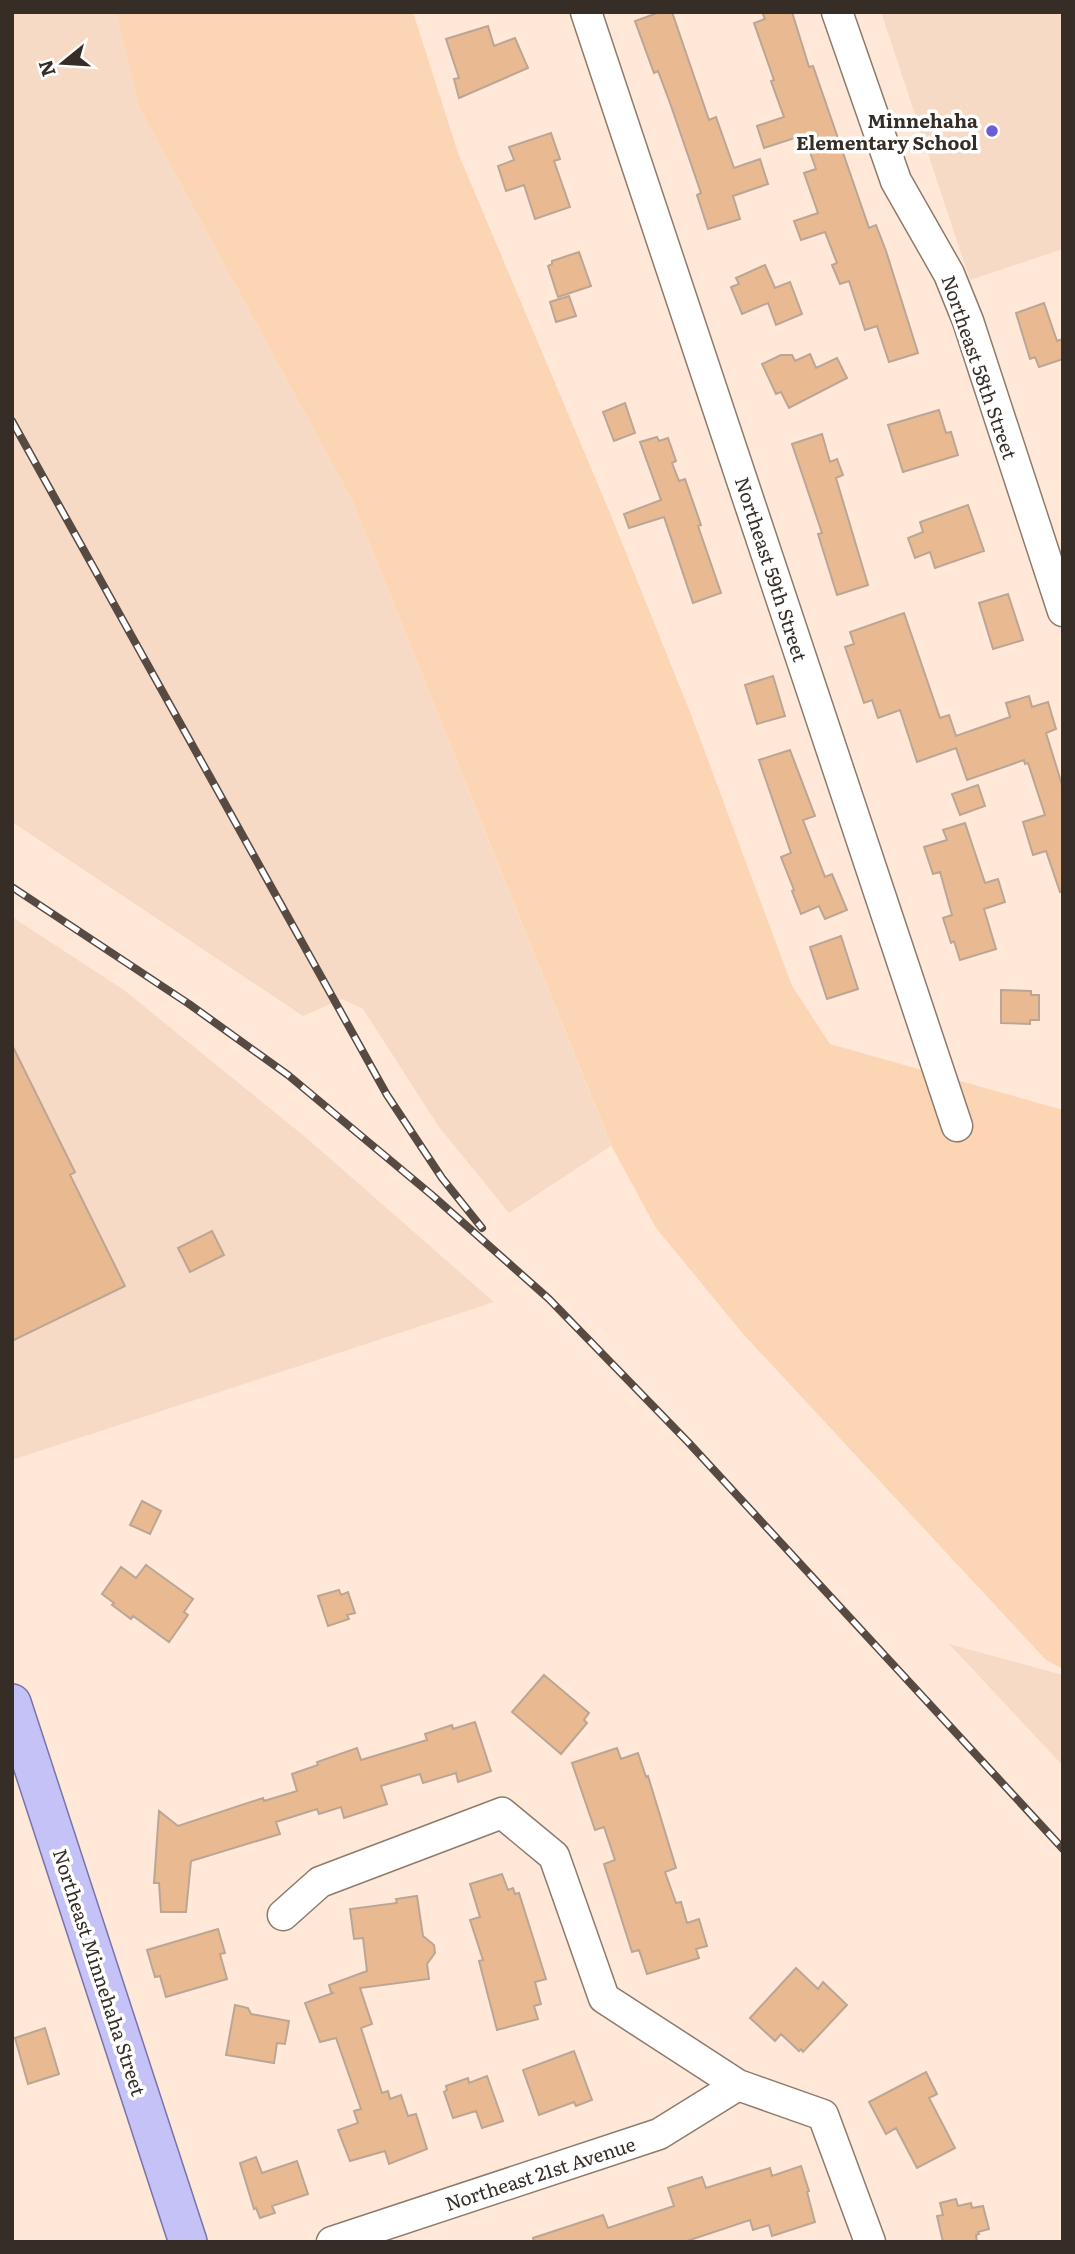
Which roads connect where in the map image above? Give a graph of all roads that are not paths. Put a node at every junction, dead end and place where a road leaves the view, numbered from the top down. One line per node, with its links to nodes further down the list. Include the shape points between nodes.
1 (586, 12): 5 (street, Northeast 59th Street)
2 (837, 12): 3 (street, Northeast 58th Street, via 896,181 949,274)
3 (1050, 535): 4 (street, Northeast 58th Street)
4 (1063, 611)
5 (957, 1126)
6 (12, 1703): 9 (main road, Northeast Minnehaha Street)
7 (283, 1915): 8 (street, via 320,1882 502,1813 554,1856 604,1998)
8 (738, 2085): 10 (street, Northeast 21st Avenue, via 659,2134); 11 (street, via 824,2115)
9 (188, 2242)
10 (332, 2242)
11 (870, 2242)

